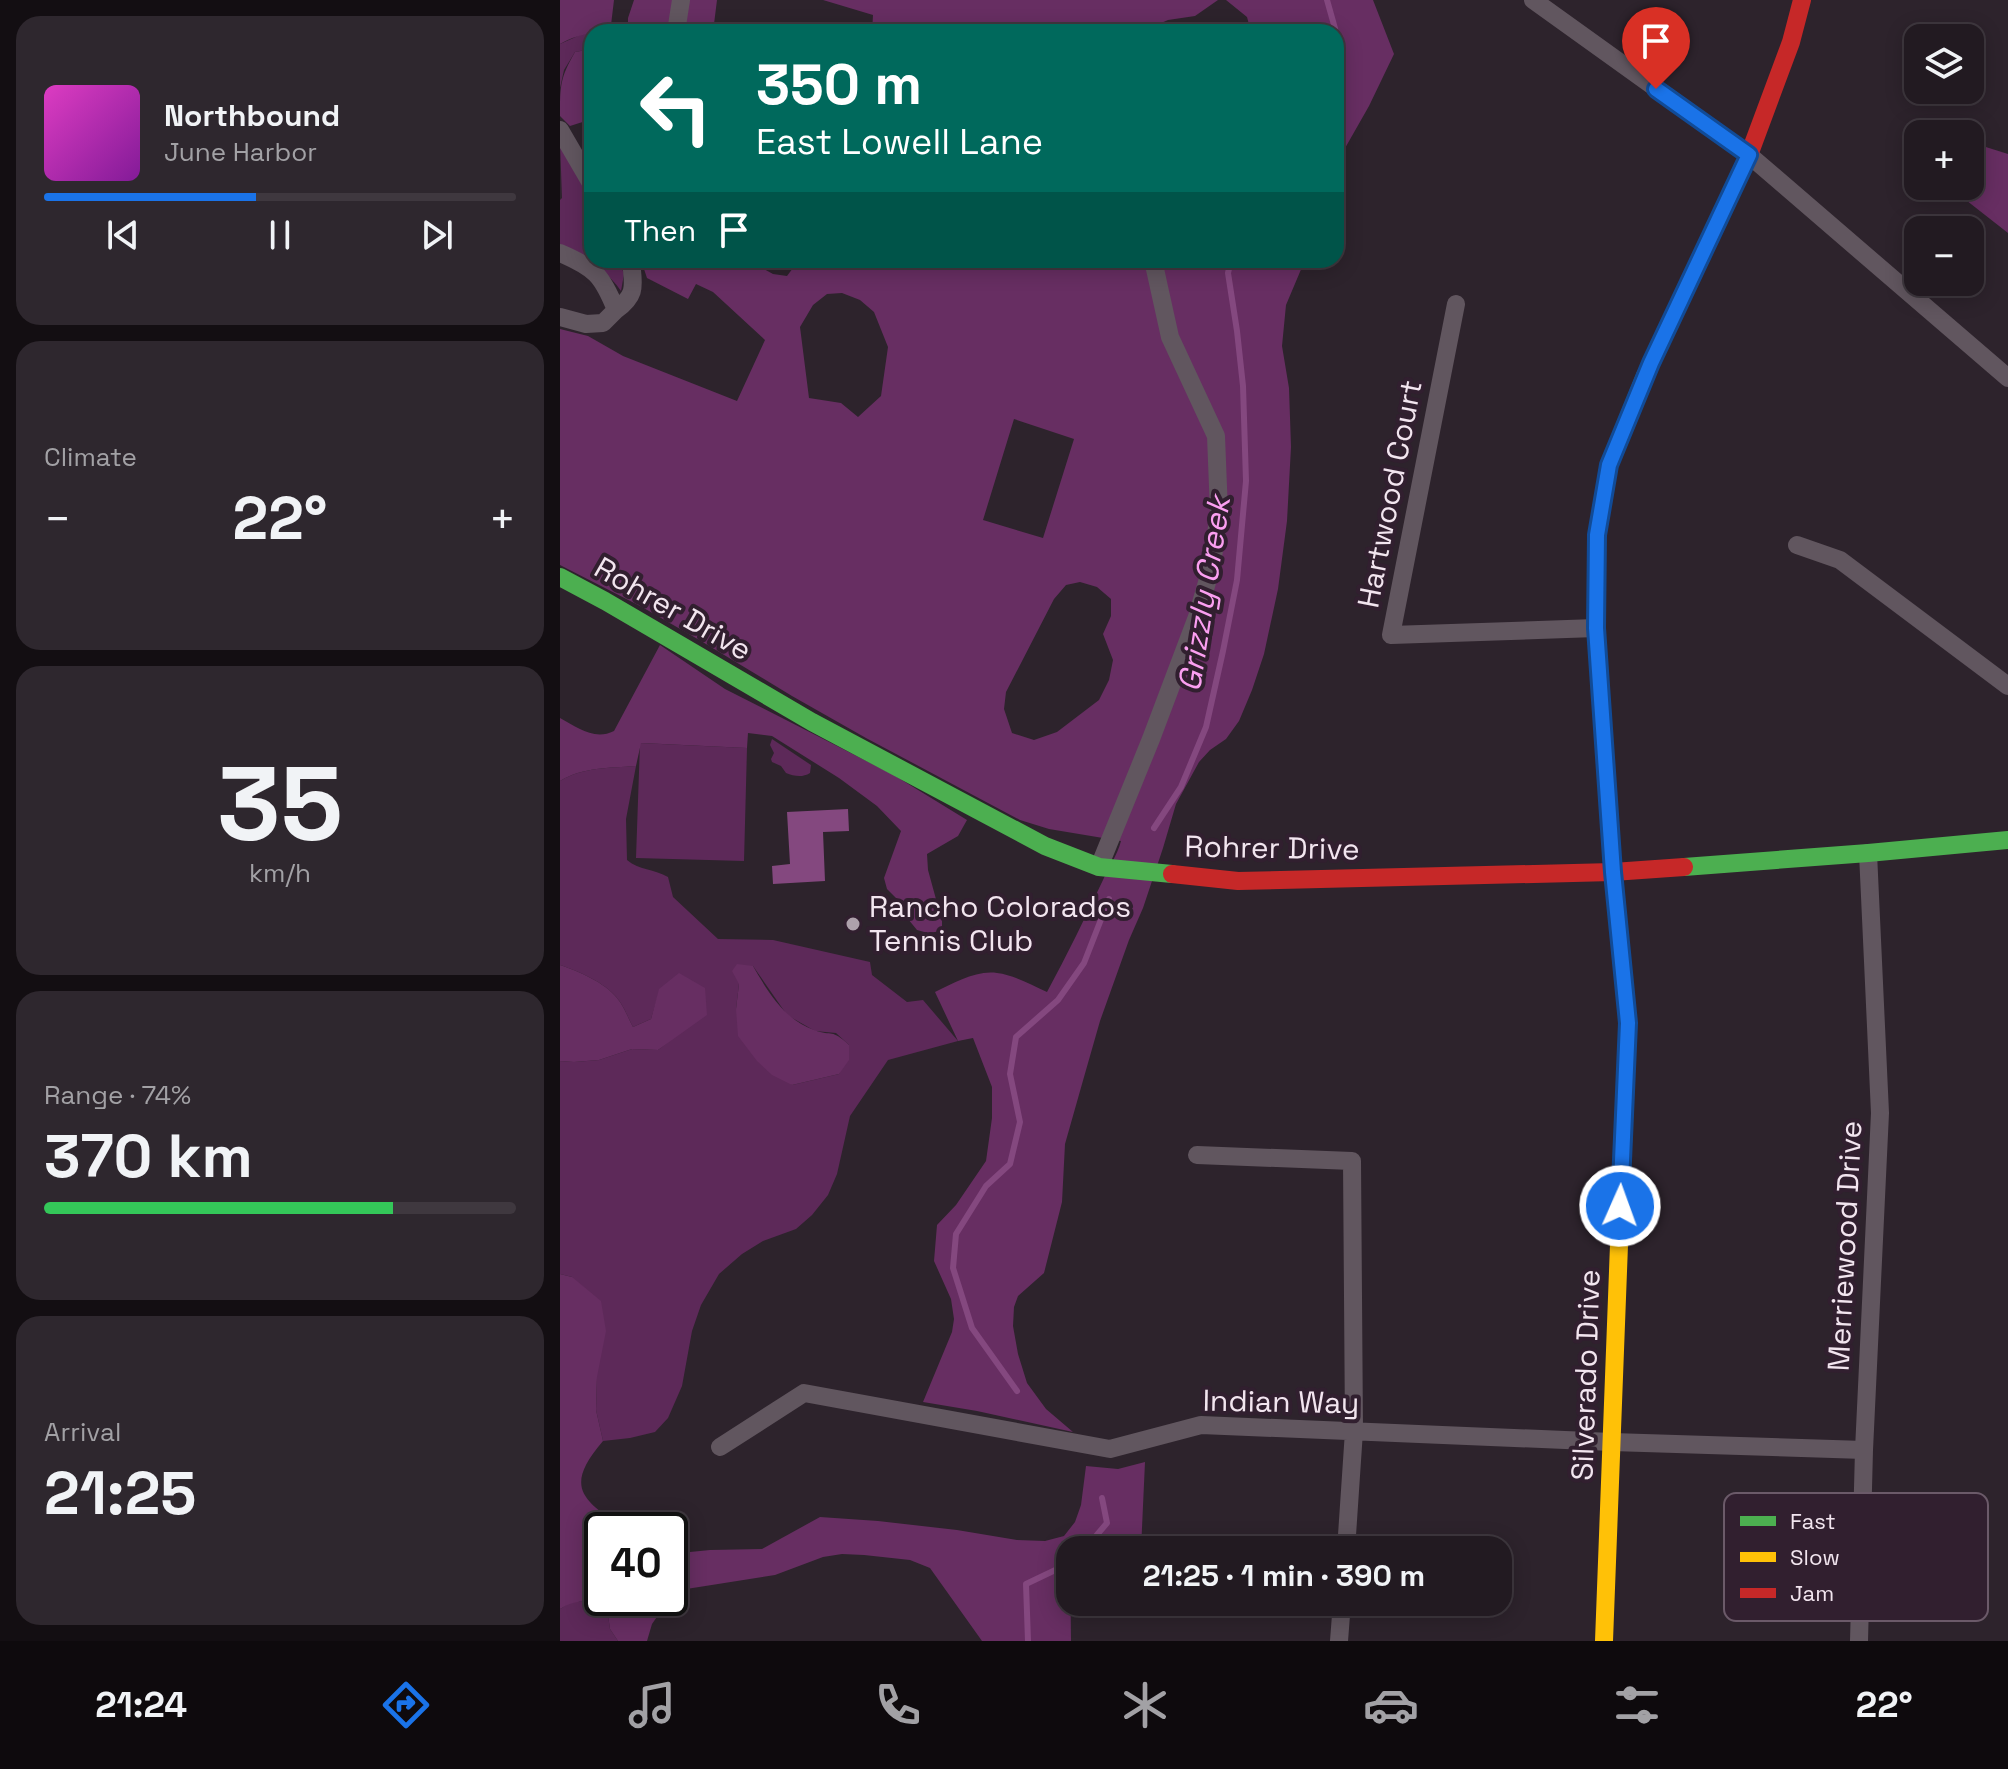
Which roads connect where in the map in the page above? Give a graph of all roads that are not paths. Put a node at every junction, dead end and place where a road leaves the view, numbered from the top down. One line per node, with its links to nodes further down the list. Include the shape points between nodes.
1 (681, 0): 4 (street)
2 (1533, 0): 6 (street)
3 (1802, 0): 6 (street, Silverado Drive)
4 (677, 24)
5 (560, 130): 7 (street)
6 (1749, 155): 16 (street); 19 (street, Silverado Drive, via 1609,465 1597,535)
7 (584, 171)
8 (560, 253): 9 (street)
9 (584, 263)
10 (590, 268): 14 (street, via 606,283)
11 (632, 268): 14 (street, via 633,289)
12 (1155, 268): 23 (street, via 1170,337 1216,436 1219,512 1212,565 1197,617)
13 (1456, 304): 19 (street, Hartwood Court, via 1391,635)
14 (616, 310): 15 (street, via 603,323)
15 (560, 317)
16 (2008, 378)
17 (1797, 545): 20 (street, via 1840,560)
18 (560, 577): 23 (street, Rohrer Drive, via 812,722 1045,846)
19 (1596, 628): 24 (street, Silverado Drive)
20 (2008, 686)
21 (2008, 840): 22 (street, Rohrer Drive)
22 (1868, 853): 24 (street, Rohrer Drive); 29 (street, Merriewood Drive, via 1880,1113)
23 (1099, 867): 24 (street, Rohrer Drive, via 1238,881)
24 (1613, 872): 27 (street, Silverado Drive, via 1628,1023)
25 (1197, 1155): 26 (street, via 1352,1161)
26 (1354, 1431): 27 (street, Indian Way); 28 (street, Indian Way, via 1201,1425 1110,1449 804,1393); 31 (street)
27 (1612, 1442): 29 (street, Indian Way); 35 (street, Silverado Drive)
28 (720, 1447)
29 (1864, 1450): 30 (street, Merriewood Drive)
30 (1863, 1493)
31 (1347, 1536)
32 (1341, 1616): 34 (street)
33 (1860, 1621): 36 (street, Merriewood Drive)
34 (1339, 1641)
35 (1604, 1641)
36 (1859, 1641)

